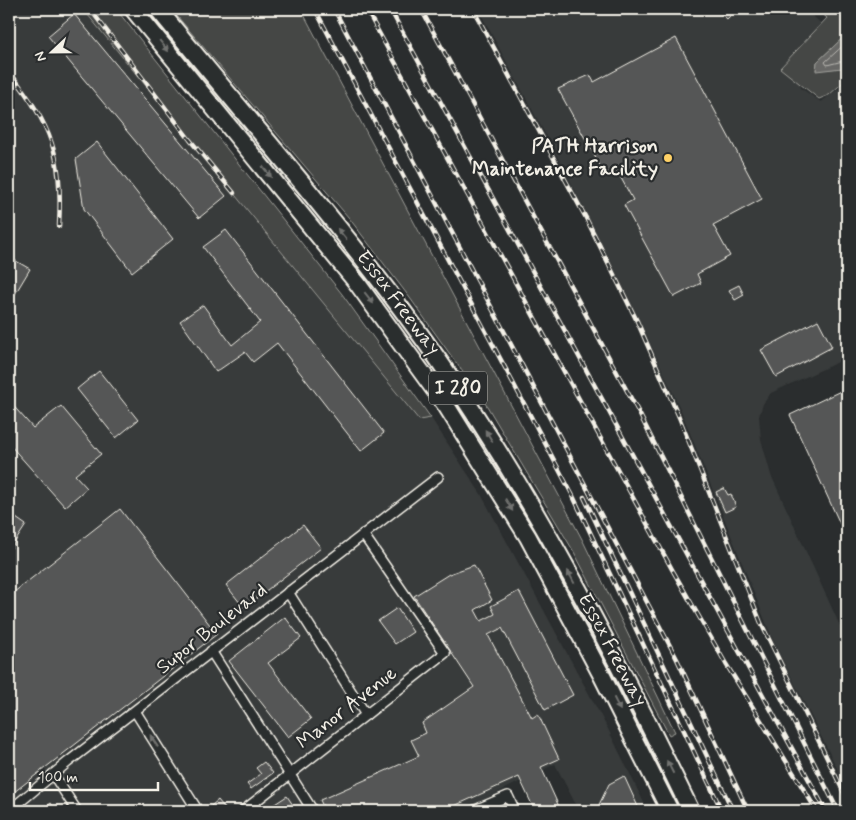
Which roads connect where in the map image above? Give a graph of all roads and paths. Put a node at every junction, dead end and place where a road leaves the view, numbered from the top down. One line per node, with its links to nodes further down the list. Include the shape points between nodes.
1 (133, 9): 11 (highway, Essex Freeway / I 280, one-way to 11, via 357,283 448,407 535,551)
2 (158, 9): 21 (highway, Essex Freeway / I 280, one-way to 2, via 562,560 472,409 374,273)
3 (438, 477): 4 (street, Supor Boulevard)
4 (363, 534): 5 (street, Supor Boulevard); 8 (street, Manor Avenue, via 445,653)
5 (288, 592): 6 (street, Supor Boulevard); 8 (street)
6 (212, 651): 7 (street, Supor Boulevard); 10 (street)
7 (135, 711): 9 (street, Supor Boulevard); 14 (street, one-way to 7)
8 (366, 715): 10 (street, Manor Avenue)
9 (53, 774): 12 (street, Supor Boulevard); 13 (street)
10 (290, 775): 15 (street, Manor Avenue); 16 (street)
11 (659, 789): 19 (highway); 20 (highway, Essex Freeway / I 280)
12 (9, 811)
13 (77, 811)
14 (198, 811)
15 (243, 811)
16 (313, 811)
17 (473, 811): 18 (street, via 508,796)
18 (515, 811)
19 (662, 811)
20 (670, 811)
21 (691, 811)

